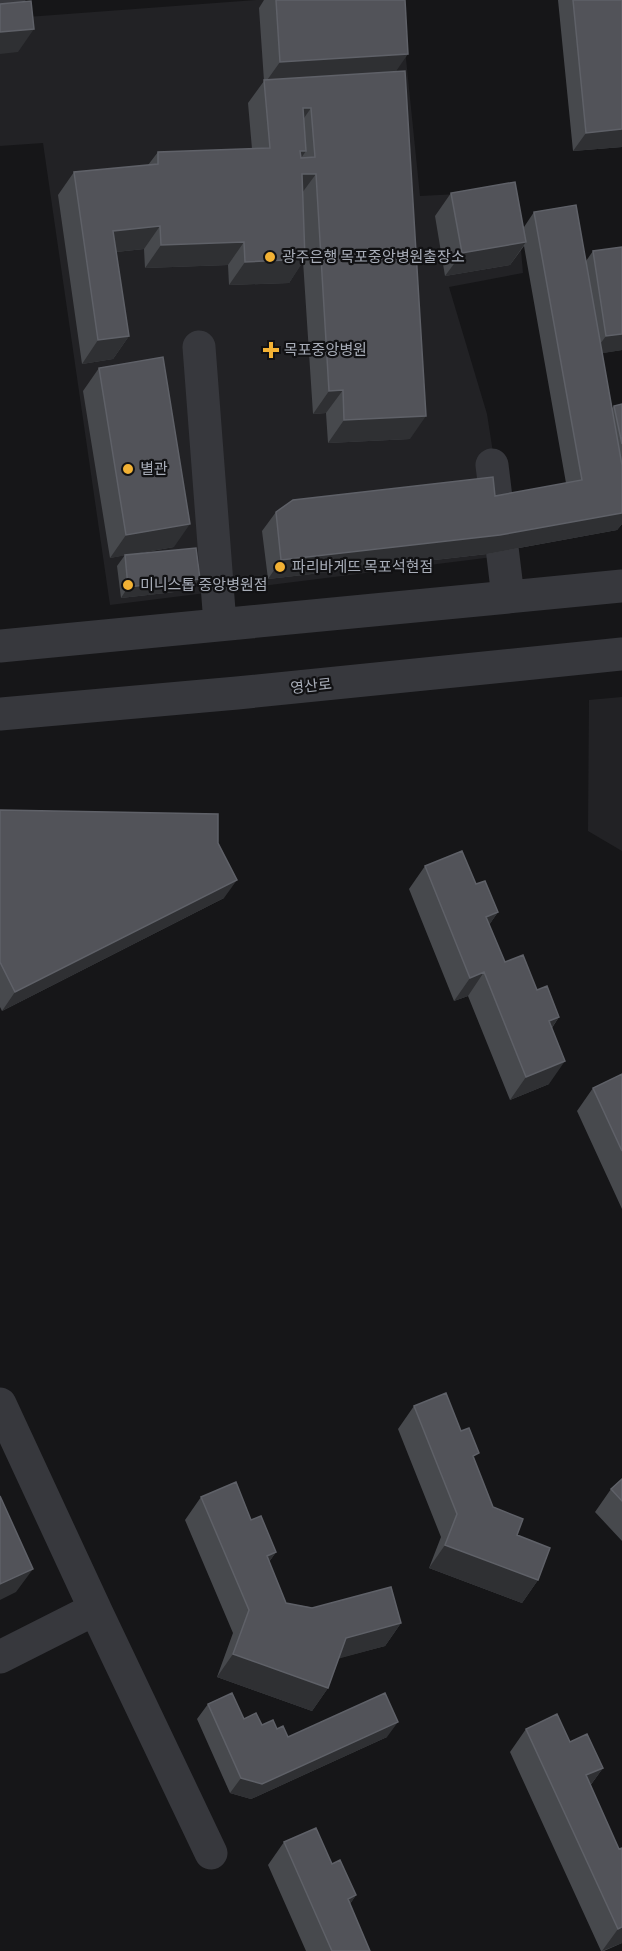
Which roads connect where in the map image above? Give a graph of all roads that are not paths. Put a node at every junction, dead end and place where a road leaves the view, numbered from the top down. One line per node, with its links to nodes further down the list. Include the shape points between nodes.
1 (9, 0): 2 (street)
2 (0, 1)
3 (199, 347): 7 (street)
4 (492, 465): 6 (street)
5 (622, 586): 6 (street)
6 (508, 597): 7 (street)
7 (220, 624): 8 (street)
8 (0, 645)
9 (622, 654): 10 (street, 영산로)
10 (0, 714)
11 (0, 1404): 12 (street)
12 (95, 1609): 13 (street); 14 (street)
13 (0, 1657)
14 (212, 1852)

